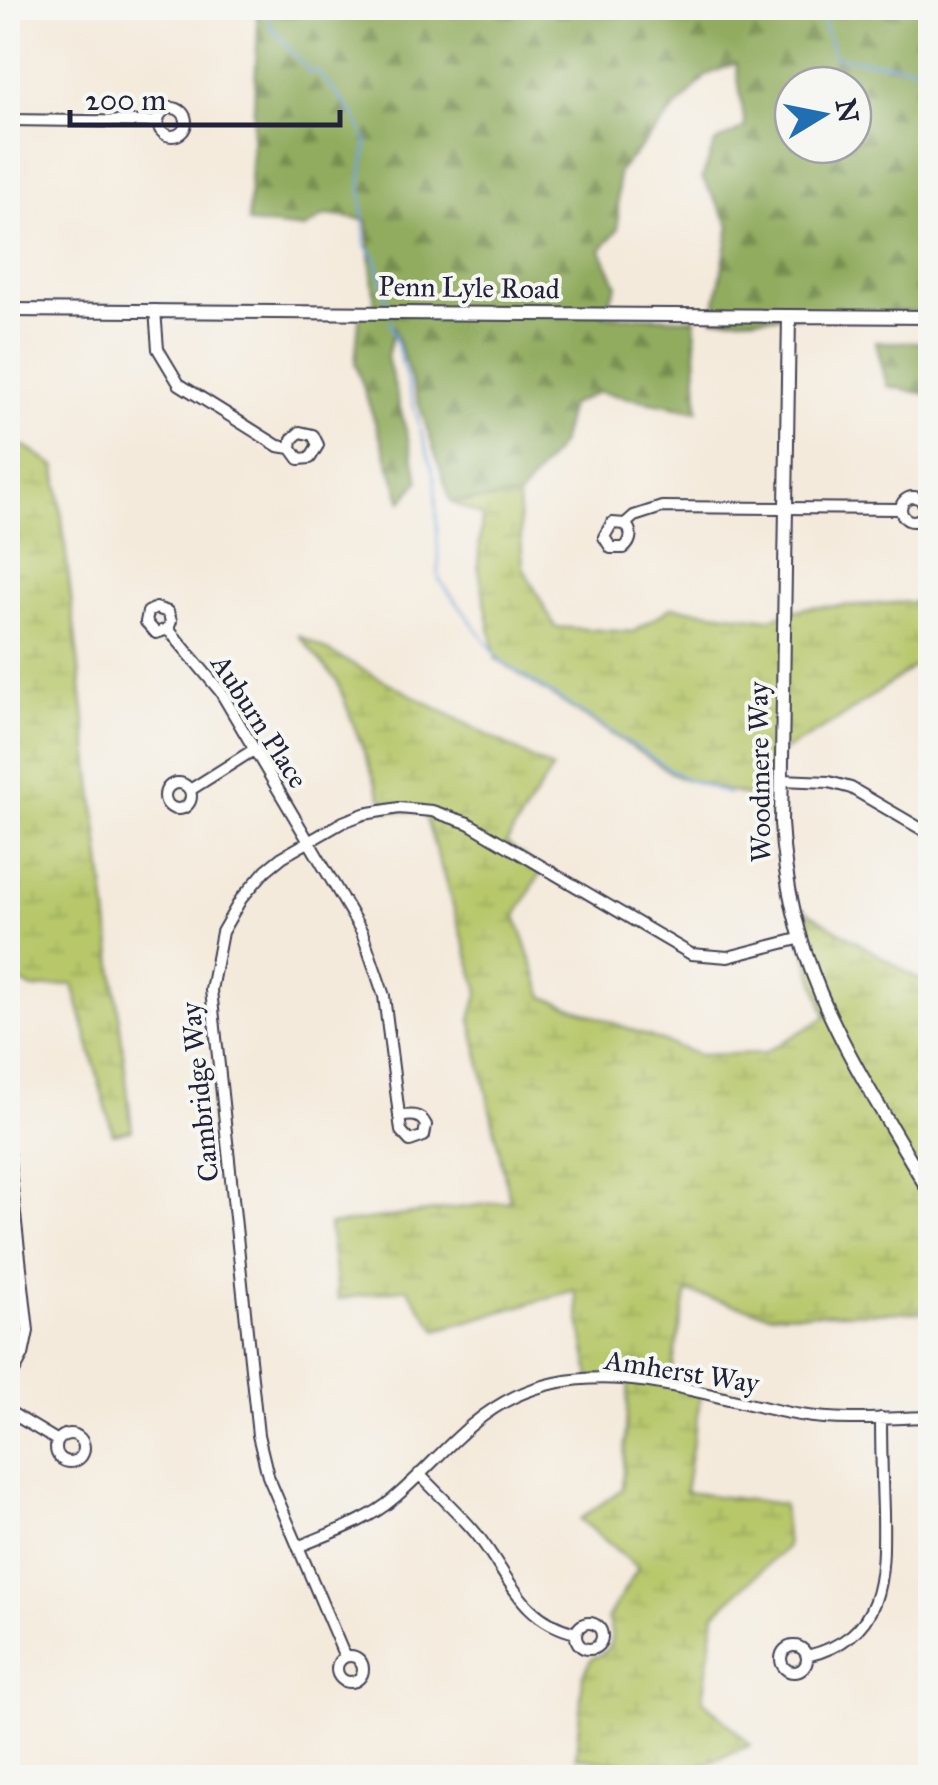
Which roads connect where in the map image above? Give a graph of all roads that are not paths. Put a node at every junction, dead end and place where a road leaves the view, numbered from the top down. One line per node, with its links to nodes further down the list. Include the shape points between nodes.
1 (8, 120): 2 (street)
2 (158, 122)
3 (8, 310): 4 (street, Penn Lyle Road)
4 (156, 310): 5 (street, Penn Lyle Road); 7 (street, via 158,349 178,384)
5 (788, 316): 6 (street, Penn Lyle Road); 8 (street, Woodmere Way)
6 (930, 317)
7 (291, 448)
8 (784, 506): 9 (street); 10 (street, via 662,507); 13 (street, Woodmere Way)
9 (900, 508)
10 (625, 524)
11 (168, 629): 12 (street, Auburn Place, via 220,691)
12 (255, 749): 14 (street); 16 (street, Auburn Place)
13 (781, 780): 15 (street, via 852,788); 17 (street, Woodmere Way, via 783,858)
14 (190, 790)
15 (930, 834)
16 (309, 841): 17 (street, Cambridge Way, via 364,814 432,811 468,823 691,954 728,958); 18 (street, Auburn Place, via 375,963); 27 (street, Cambridge Way, via 266,870 240,898 216,952 211,990 258,1435)
17 (798, 939): 20 (street, Woodmere Way, via 836,1031)
18 (399, 1117)
19 (8, 1152): 21 (street, via 28,1331)
20 (930, 1193)
21 (8, 1383)
22 (8, 1410): 25 (street)
23 (930, 1417): 24 (street, Amherst Way)
24 (881, 1418): 26 (street, Amherst Way, via 812,1416 648,1382 584,1378 500,1404); 29 (street, via 884,1569 878,1596 855,1632)
25 (58, 1441)
26 (419, 1474): 27 (street, Amherst Way, via 376,1512); 28 (street, via 473,1530 520,1602 542,1620)
27 (298, 1547): 30 (street, Cambridge Way)
28 (576, 1633)
29 (808, 1656)
30 (345, 1657)
31 (930, 1776): 32 (main road)
32 (895, 1777): 33 (main road)
33 (868, 1778)

